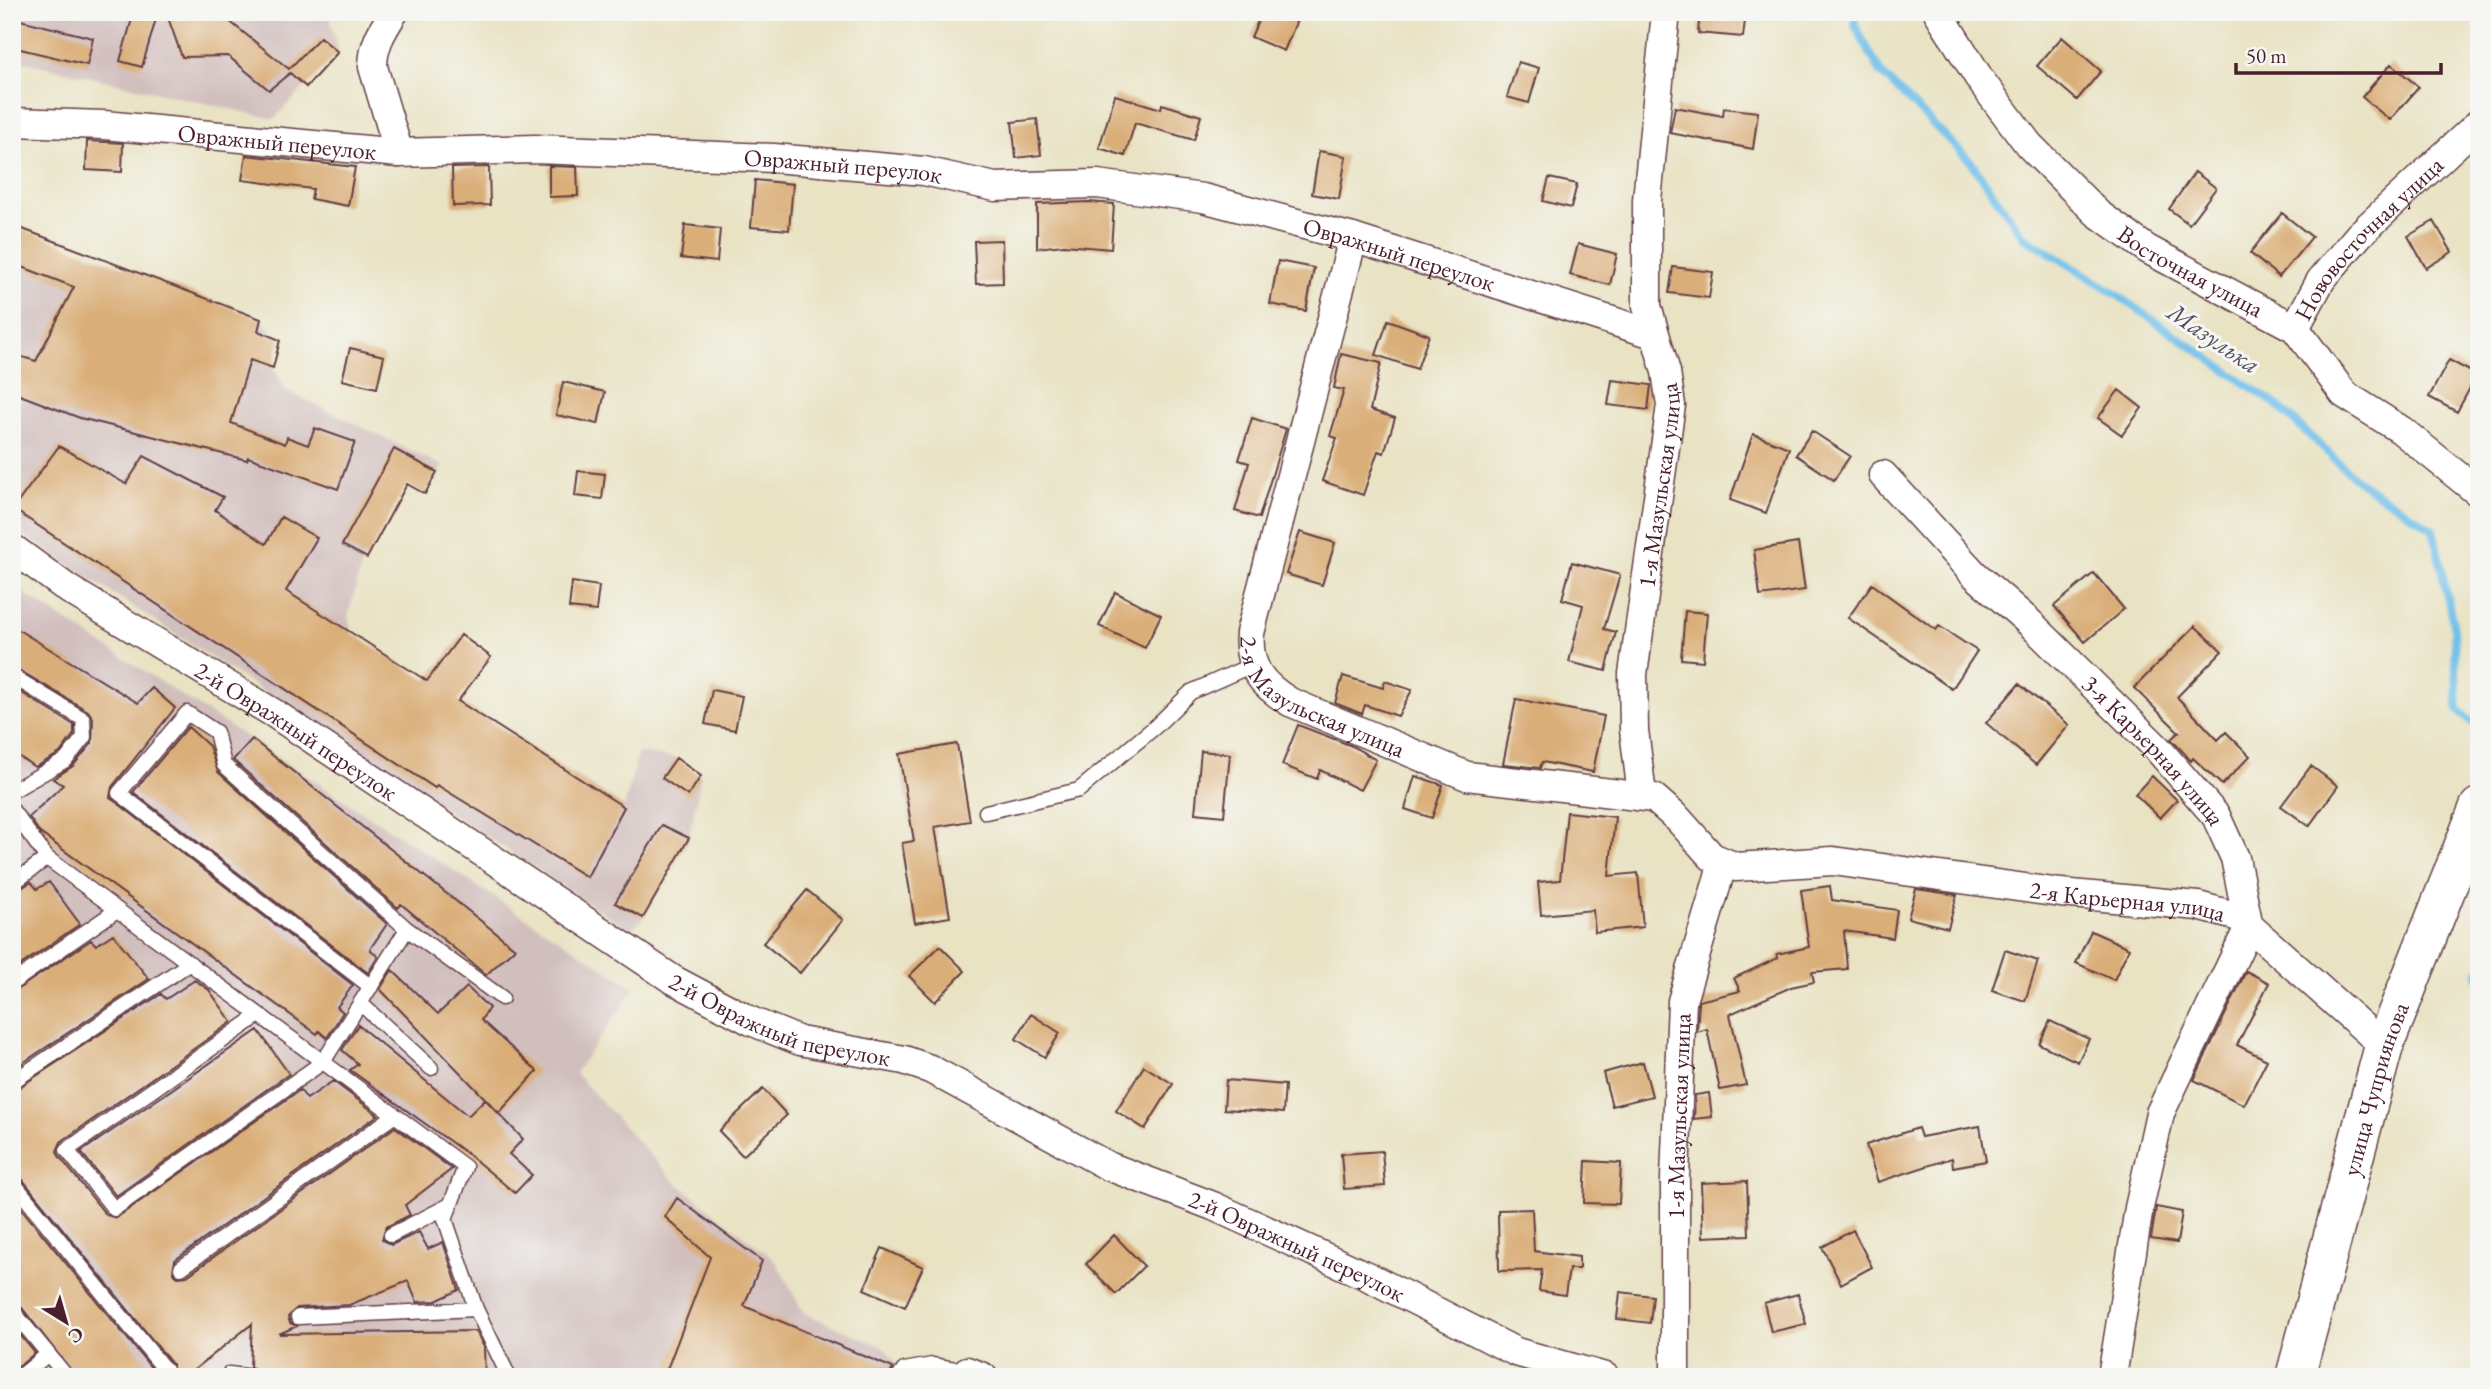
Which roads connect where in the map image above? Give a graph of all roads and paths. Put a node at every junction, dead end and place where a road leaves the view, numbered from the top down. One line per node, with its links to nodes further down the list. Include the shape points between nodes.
1 (394, 12): 6 (street, via 377,38 373,67)
2 (1666, 12): 9 (street, 1-я Мазульская улица, via 1647,200 1647,306)
3 (1938, 12): 8 (street, Восточная улица, via 2029,145 2097,213 2147,249)
4 (12, 122): 6 (street, Овражный переулок, via 104,125)
5 (2479, 123): 8 (street, Нововосточная улица, via 2359,235 2321,280)
6 (399, 153): 7 (street, Овражный переулок, via 535,149 774,158 924,171 995,187 1097,184 1203,198)
7 (1353, 238): 9 (street, Овражный переулок); 13 (street, 2-я Мазульская улица, via 1250,633)
8 (2295, 328): 11 (street, Восточная улица, via 2344,394 2401,430)
9 (1653, 334): 16 (street, 1-я Мазульская улица, via 1671,405 1633,674)
10 (1883, 475): 24 (street, 3-я Карьерная улица, via 1974,574 2157,748 2216,817 2235,858)
11 (2479, 493)
12 (12, 548): 53 (street, 2-й Овражный переулок, via 68,589 275,714 672,979 751,1021 800,1041 904,1059 930,1069 1108,1166 1213,1206 1369,1277 1506,1348)
13 (1252, 665): 16 (street, 2-я Мазульская улица, via 1270,690 1290,702 1466,776); 19 (lane, via 1191,692 1079,790)
14 (12, 676): 15 (lane, via 83,719 84,737 66,760)
15 (12, 791)
16 (1642, 795): 21 (street, via 1662,803)
17 (2479, 807): 32 (street, улица Чуприянова)
18 (12, 810): 20 (lane)
19 (986, 812)
20 (47, 858): 22 (lane); 23 (lane)
21 (1723, 863): 24 (street, 2-я Карьерная улица, via 1736,867 1833,862 2061,893 2141,899 2220,910 2239,917); 54 (street, 1-я Мазульская улица, via 1682,1001 1675,1178)
22 (12, 884)
23 (117, 910): 26 (lane); 27 (lane)
24 (2249, 927): 32 (street); 55 (street, 2-я Карьерная улица, via 2160,1112 2139,1208)
25 (407, 929): 28 (lane); 28 (lane, via 223,765 216,732 187,713 119,793); 29 (lane)
26 (190, 963): 31 (lane); 35 (lane)
27 (12, 983)
28 (370, 987): 30 (lane)
29 (502, 998)
30 (360, 1003): 33 (lane); 34 (lane)
31 (259, 1015): 33 (lane); 33 (lane, via 67,1150 114,1209)
32 (2384, 1046): 56 (street, улица Чуприянова)
33 (323, 1062): 36 (lane)
34 (431, 1068)
35 (12, 1082)
36 (395, 1115): 38 (lane, via 465,1167); 40 (lane)
37 (12, 1181): 45 (lane)
38 (450, 1205): 39 (lane); 41 (lane, via 445,1219)
39 (391, 1236)
40 (181, 1268)
41 (476, 1309): 43 (lane); 51 (lane)
42 (12, 1310): 44 (lane)
43 (298, 1317)
44 (48, 1354): 48 (lane); 49 (lane)
45 (165, 1370)
46 (229, 1374): 50 (lane)
47 (975, 1374): 52 (lane, via 932,1365 904,1370)
48 (20, 1377)
49 (67, 1377)
50 (253, 1377)
51 (509, 1377)
52 (899, 1377)
53 (1605, 1377)
54 (1675, 1377)
55 (2112, 1377)
56 (2295, 1377)

